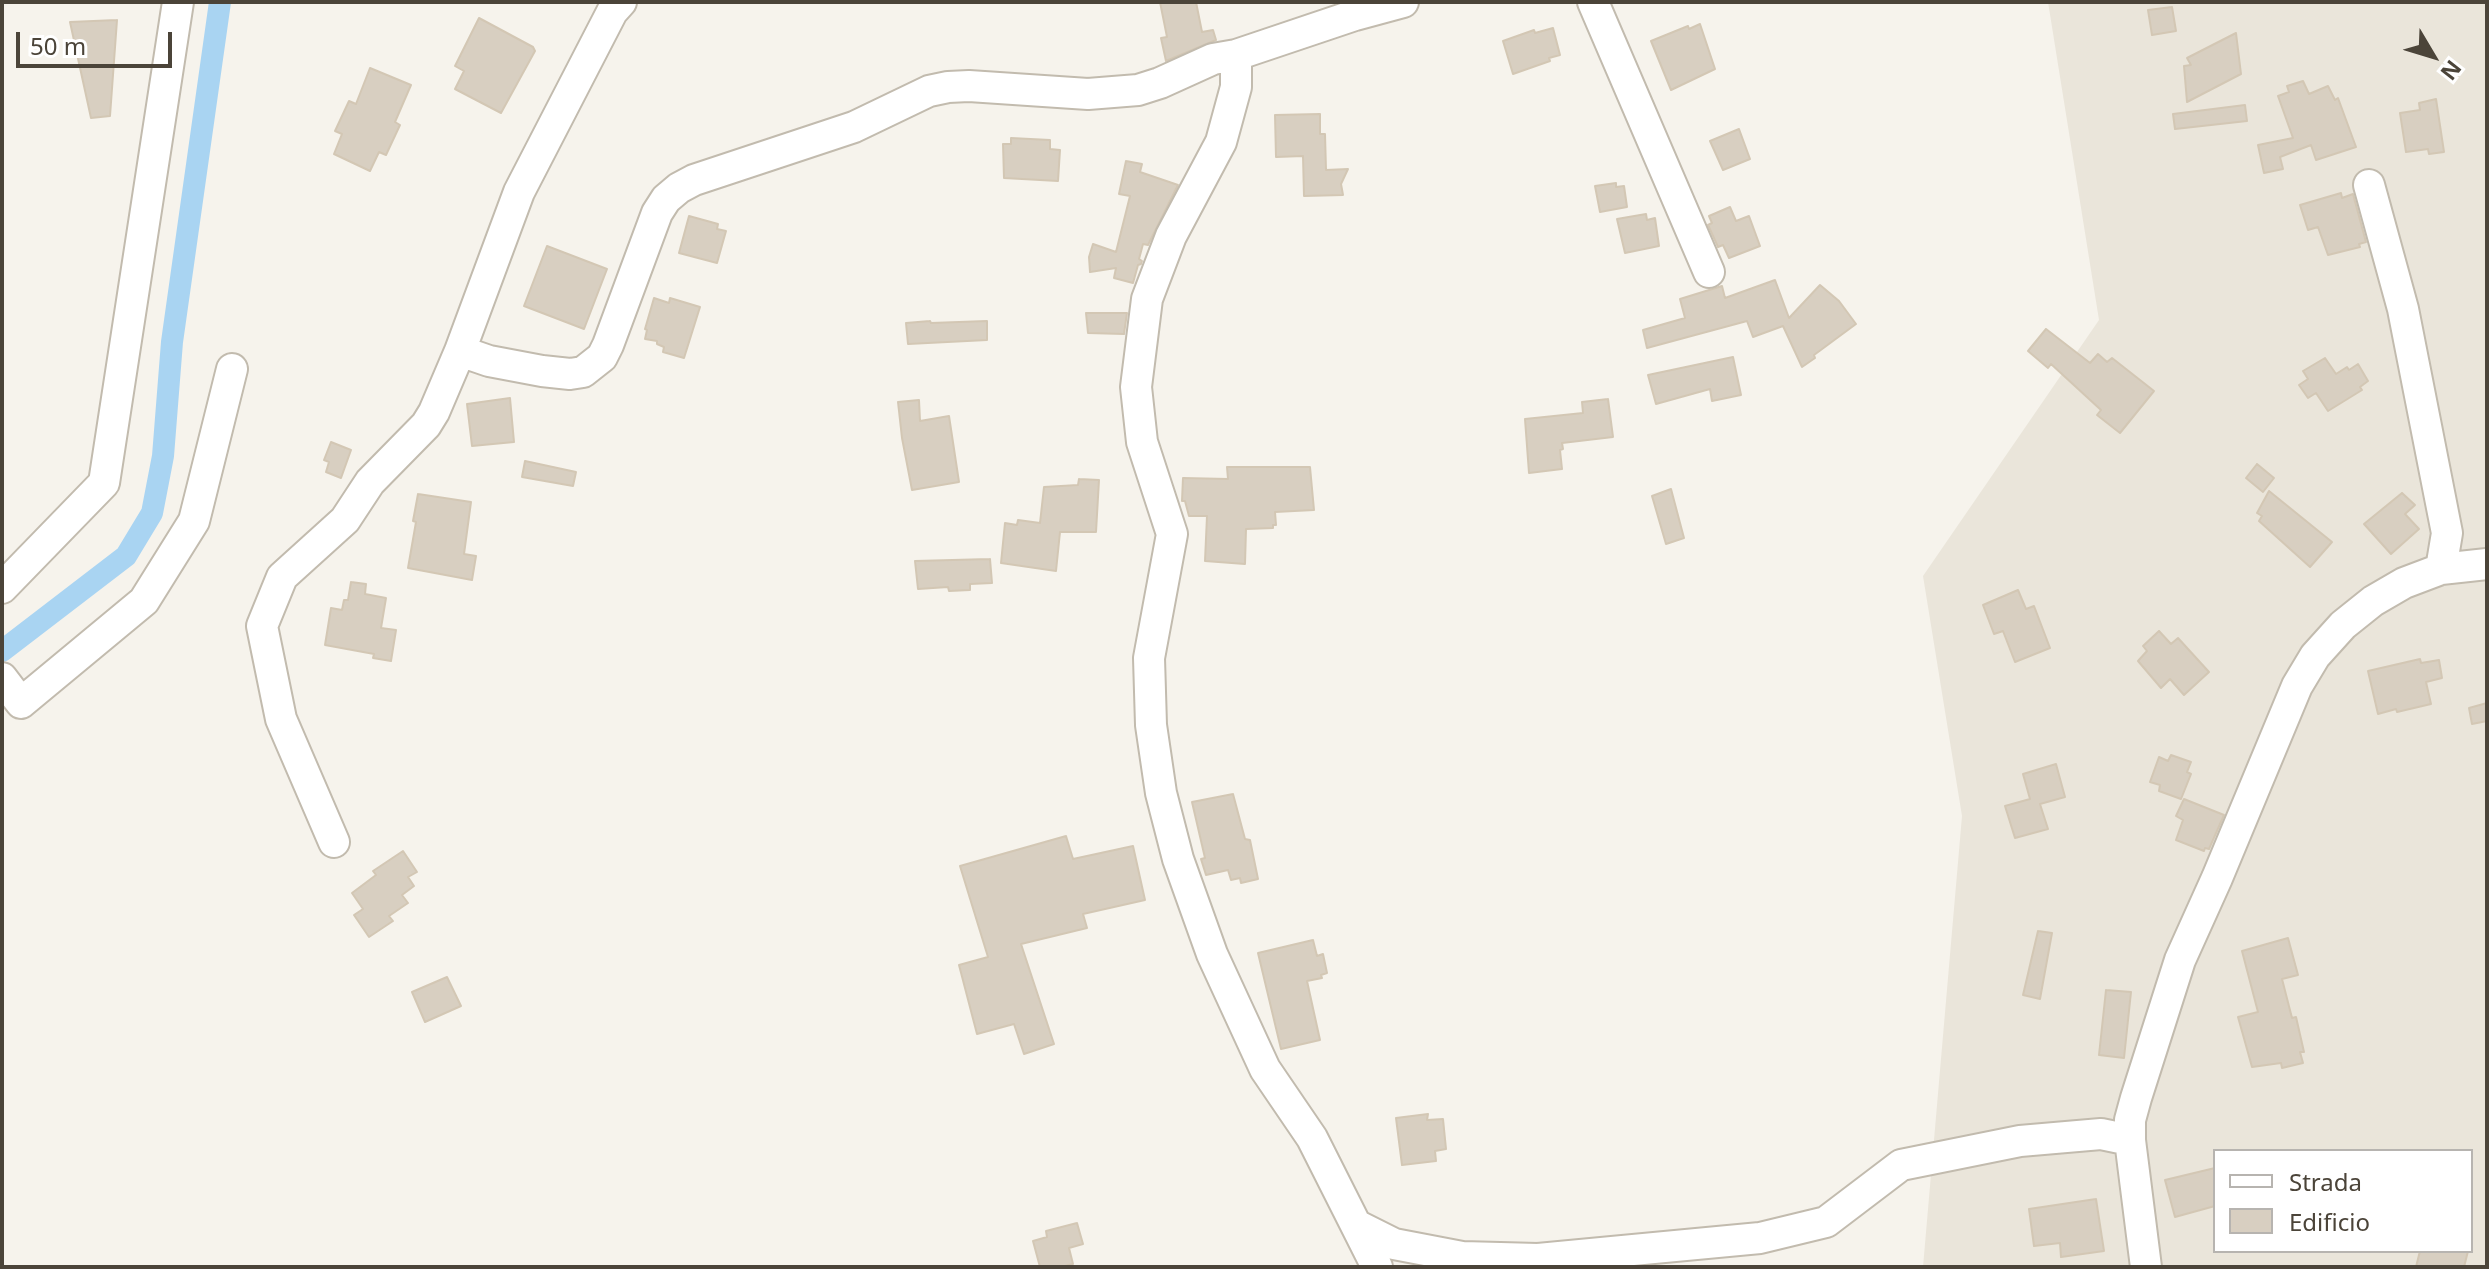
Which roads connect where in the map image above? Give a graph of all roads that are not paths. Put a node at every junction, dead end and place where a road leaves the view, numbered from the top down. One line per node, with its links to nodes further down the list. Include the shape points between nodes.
1 (178, 2): 12 (street, via 104,483)
2 (621, 2): 8 (street, via 519,192)
3 (1403, 2): 5 (street)
4 (1593, 2): 7 (street)
5 (1236, 55): 8 (street, via 1138,90 1115,93 969,86 929,91 854,127 694,180 666,199 657,213 608,345 593,366 570,374 542,371); 16 (street, via 1236,87 1221,142 1171,236 1147,299 1143,328 1136,387 1142,442 1172,534 1149,658 1151,725 1178,859 1212,954 1265,1069 1312,1138)
6 (2369, 185): 11 (street, via 2403,309 2447,533)
7 (1709, 272)
8 (460, 351): 14 (street, via 426,425 370,482 345,520 282,577 262,626 281,719)
9 (232, 369): 13 (street, via 194,521 144,601 21,703)
10 (2487, 564): 11 (street)
11 (2441, 569): 15 (street, via 2404,583 2343,625 2297,686 2180,960 2136,1098)
12 (2, 588)
13 (2, 678)
14 (334, 842)
15 (2130, 1140): 16 (street, via 2101,1134 2020,1141 1901,1165 1826,1222 1760,1238 1538,1259 1462,1257 1394,1244); 18 (street)
16 (1358, 1226): 17 (street)
17 (1377, 1267)
18 (2146, 1267)

